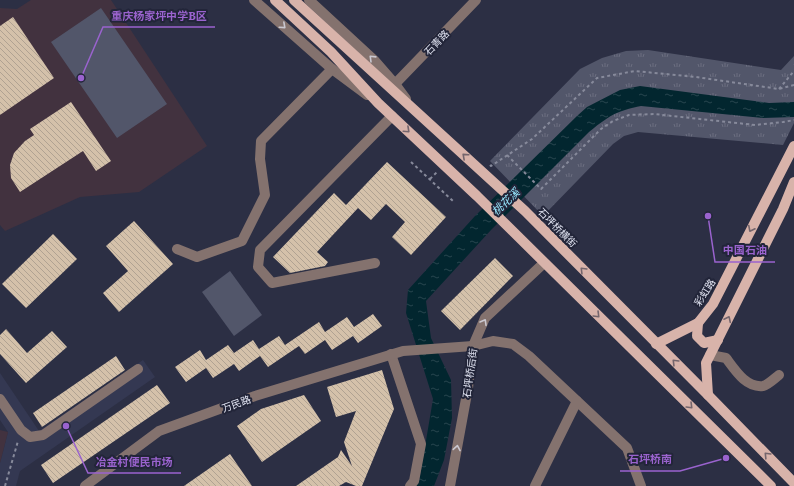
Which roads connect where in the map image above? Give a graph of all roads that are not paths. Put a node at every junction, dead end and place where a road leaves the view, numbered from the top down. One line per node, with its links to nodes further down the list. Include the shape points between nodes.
1 (254, 0): 6 (street, one-way to 6)
2 (275, 0): 8 (main road, via 330,52)
3 (294, 0): 9 (main road, 石坪桥横街)
4 (309, 0): 7 (street, one-way to 4, via 375,61)
5 (476, 0): 7 (street, 石青路)
6 (332, 69): 8 (street); 15 (street, via 261,141 260,159 265,195 242,241 197,257)
7 (395, 84): 9 (street)
8 (378, 104): 10 (main road)
9 (414, 110): 20 (main road, 石坪桥横街, one-way to 9, via 525,211)
10 (392, 116): 16 (main road, one-way to 16); 17 (street, via 260,250 258,267 272,283)
11 (794, 146): 13 (main road, 彩虹路)
12 (794, 182): 14 (main road)
13 (765, 204): 14 (main road, via 775,200); 18 (main road, 彩虹路, one-way to 18, via 713,304)
14 (783, 209): 19 (main road, one-way to 14)
15 (177, 249)
16 (544, 262): 21 (street, 石坪桥后街, one-way to 16, via 485,318); 35 (main road, one-way to 35)
17 (375, 263)
18 (698, 323): 19 (main road, via 697,336 704,343); 20 (main road, 彩虹路)
19 (718, 340): 23 (main road)
20 (656, 344): 26 (main road, 石坪桥横街, one-way to 20)
21 (469, 346): 22 (street, 万民路); 28 (street, 万民路, via 494,341 513,344); 32 (street, 石坪桥后街, one-way to 21, via 468,388)
22 (391, 354): 30 (street, 万民路, via 255,396 159,431); 31 (street, via 421,444 414,481)
23 (710, 355): 25 (street, via 726,358 737,373 752,385 764,386); 26 (main road, via 706,363)
24 (138, 370): 27 (street, via 43,435 30,438 21,430)
25 (779, 375)
26 (708, 395): 29 (main road, 石坪桥横街, one-way to 26)
27 (0, 399)
28 (577, 401): 33 (street); 34 (street, 万民路, via 627,448)
29 (794, 483)
30 (85, 486)
31 (410, 486)
32 (450, 486)
33 (535, 486)
34 (641, 486)
35 (771, 486)

